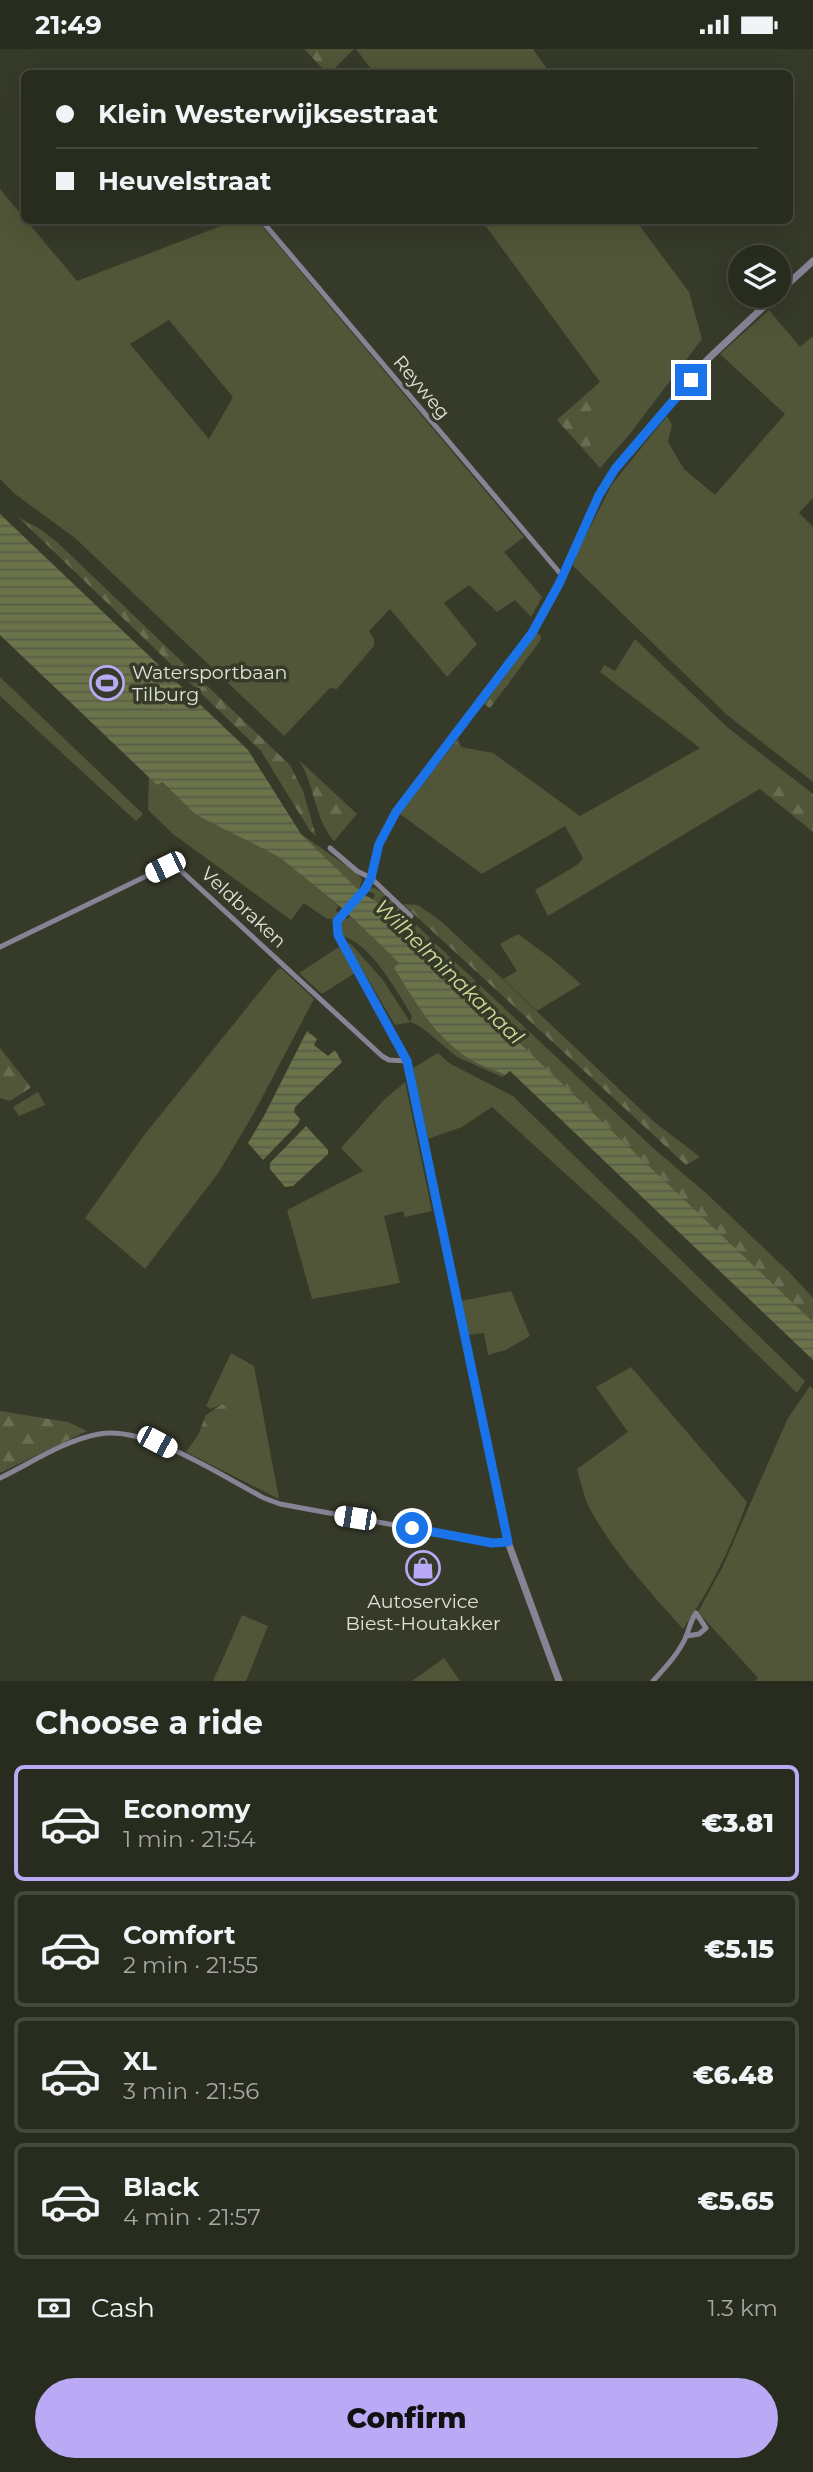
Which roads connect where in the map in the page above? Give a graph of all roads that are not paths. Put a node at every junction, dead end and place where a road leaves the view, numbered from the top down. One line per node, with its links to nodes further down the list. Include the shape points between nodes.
1 (265, 224): 5 (street, Reyweg)
2 (813, 261): 3 (street)
3 (791, 281)
4 (762, 308): 7 (street, via 708,359 615,469 532,633 388,825)
5 (559, 572)
6 (330, 848): 7 (street)
7 (371, 878): 8 (street); 10 (street, via 340,915 338,935)
8 (411, 916)
9 (0, 947): 10 (street, Veldbraken, via 171,866 382,1056)
10 (407, 1061): 12 (street)
11 (0, 1478): 12 (street, via 88,1436 130,1434 157,1442 280,1504 492,1543)
12 (508, 1542): 14 (street)
13 (687, 1636): 15 (street)
14 (559, 1681)
15 (653, 1681)

